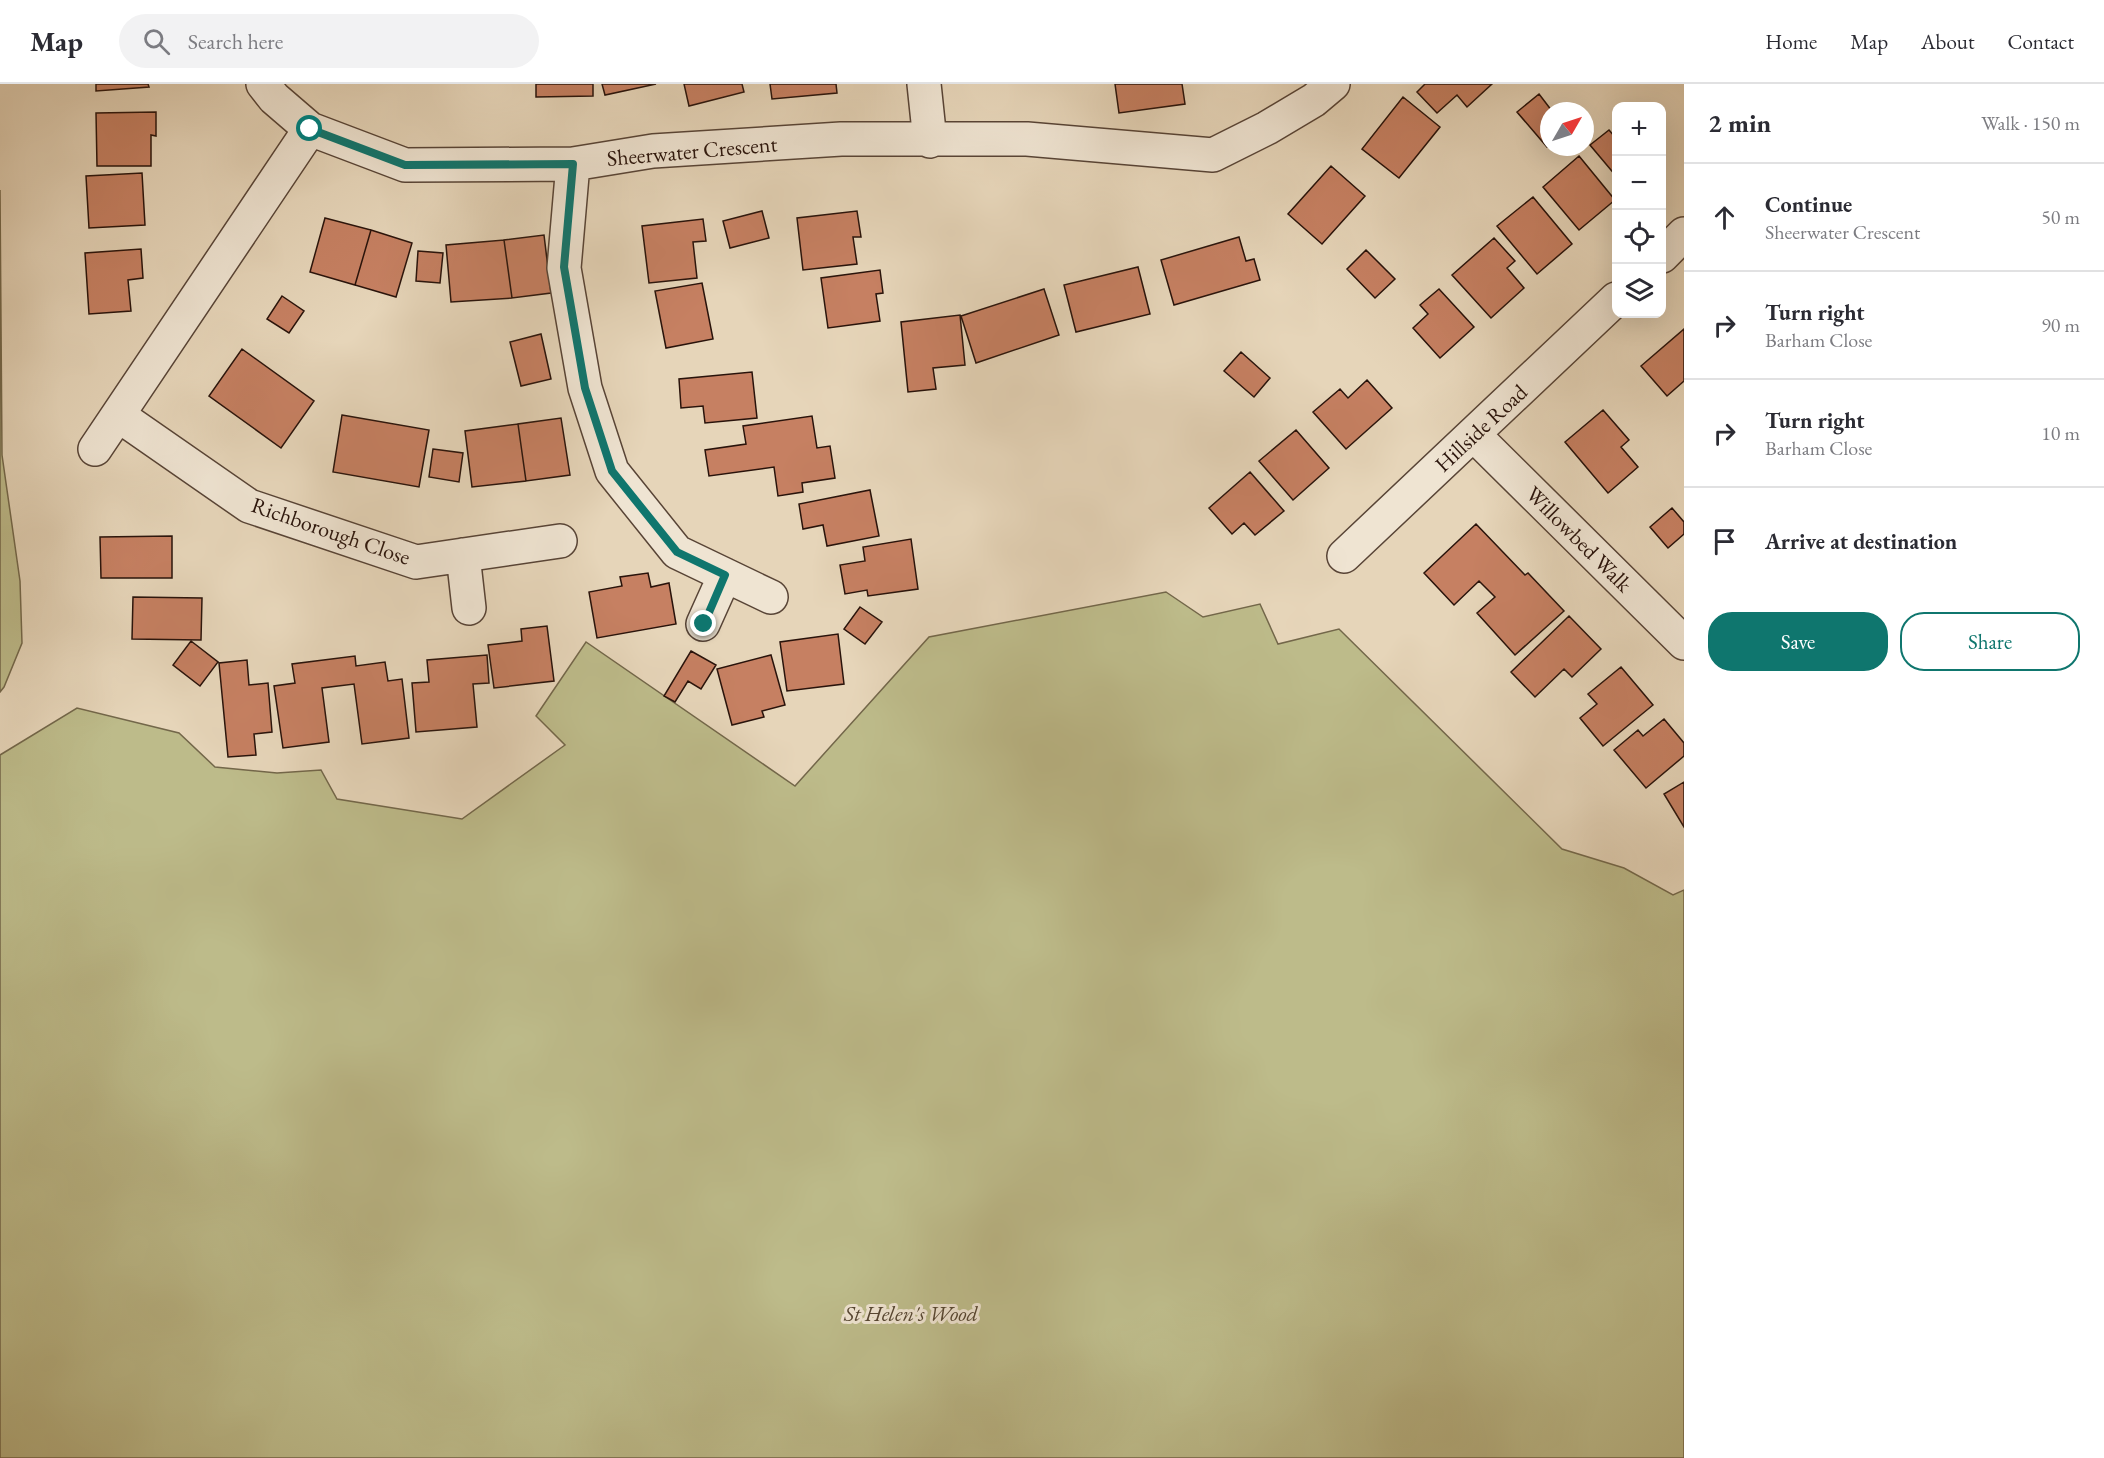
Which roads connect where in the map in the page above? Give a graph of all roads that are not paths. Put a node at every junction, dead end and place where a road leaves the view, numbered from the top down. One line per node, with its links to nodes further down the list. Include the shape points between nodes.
1 (263, 84): 4 (street, Sheerwater Crescent)
2 (924, 84): 5 (street)
3 (1333, 84): 5 (street, Sheerwater Crescent, via 1314,100 1213,155 1027,139)
4 (310, 129): 6 (street, Sheerwater Crescent, via 405,165); 10 (street)
5 (930, 141): 6 (street, Sheerwater Crescent, via 841,140 653,151)
6 (573, 164): 16 (street, via 564,267 585,388 612,471 677,552)
7 (1684, 234): 8 (street)
8 (1666, 252)
9 (1612, 304): 11 (street, Hillside Road)
10 (118, 415): 12 (street); 14 (street, Richborough Close, via 249,506 416,561)
11 (1474, 435): 15 (street, Hillside Road); 20 (street, Willowbed Walk)
12 (94, 449)
13 (560, 541): 14 (street, Richborough Close)
14 (463, 555): 18 (street)
15 (1344, 556)
16 (725, 575): 17 (street); 19 (street)
17 (771, 597)
18 (469, 608)
19 (704, 624)
20 (1684, 643)

